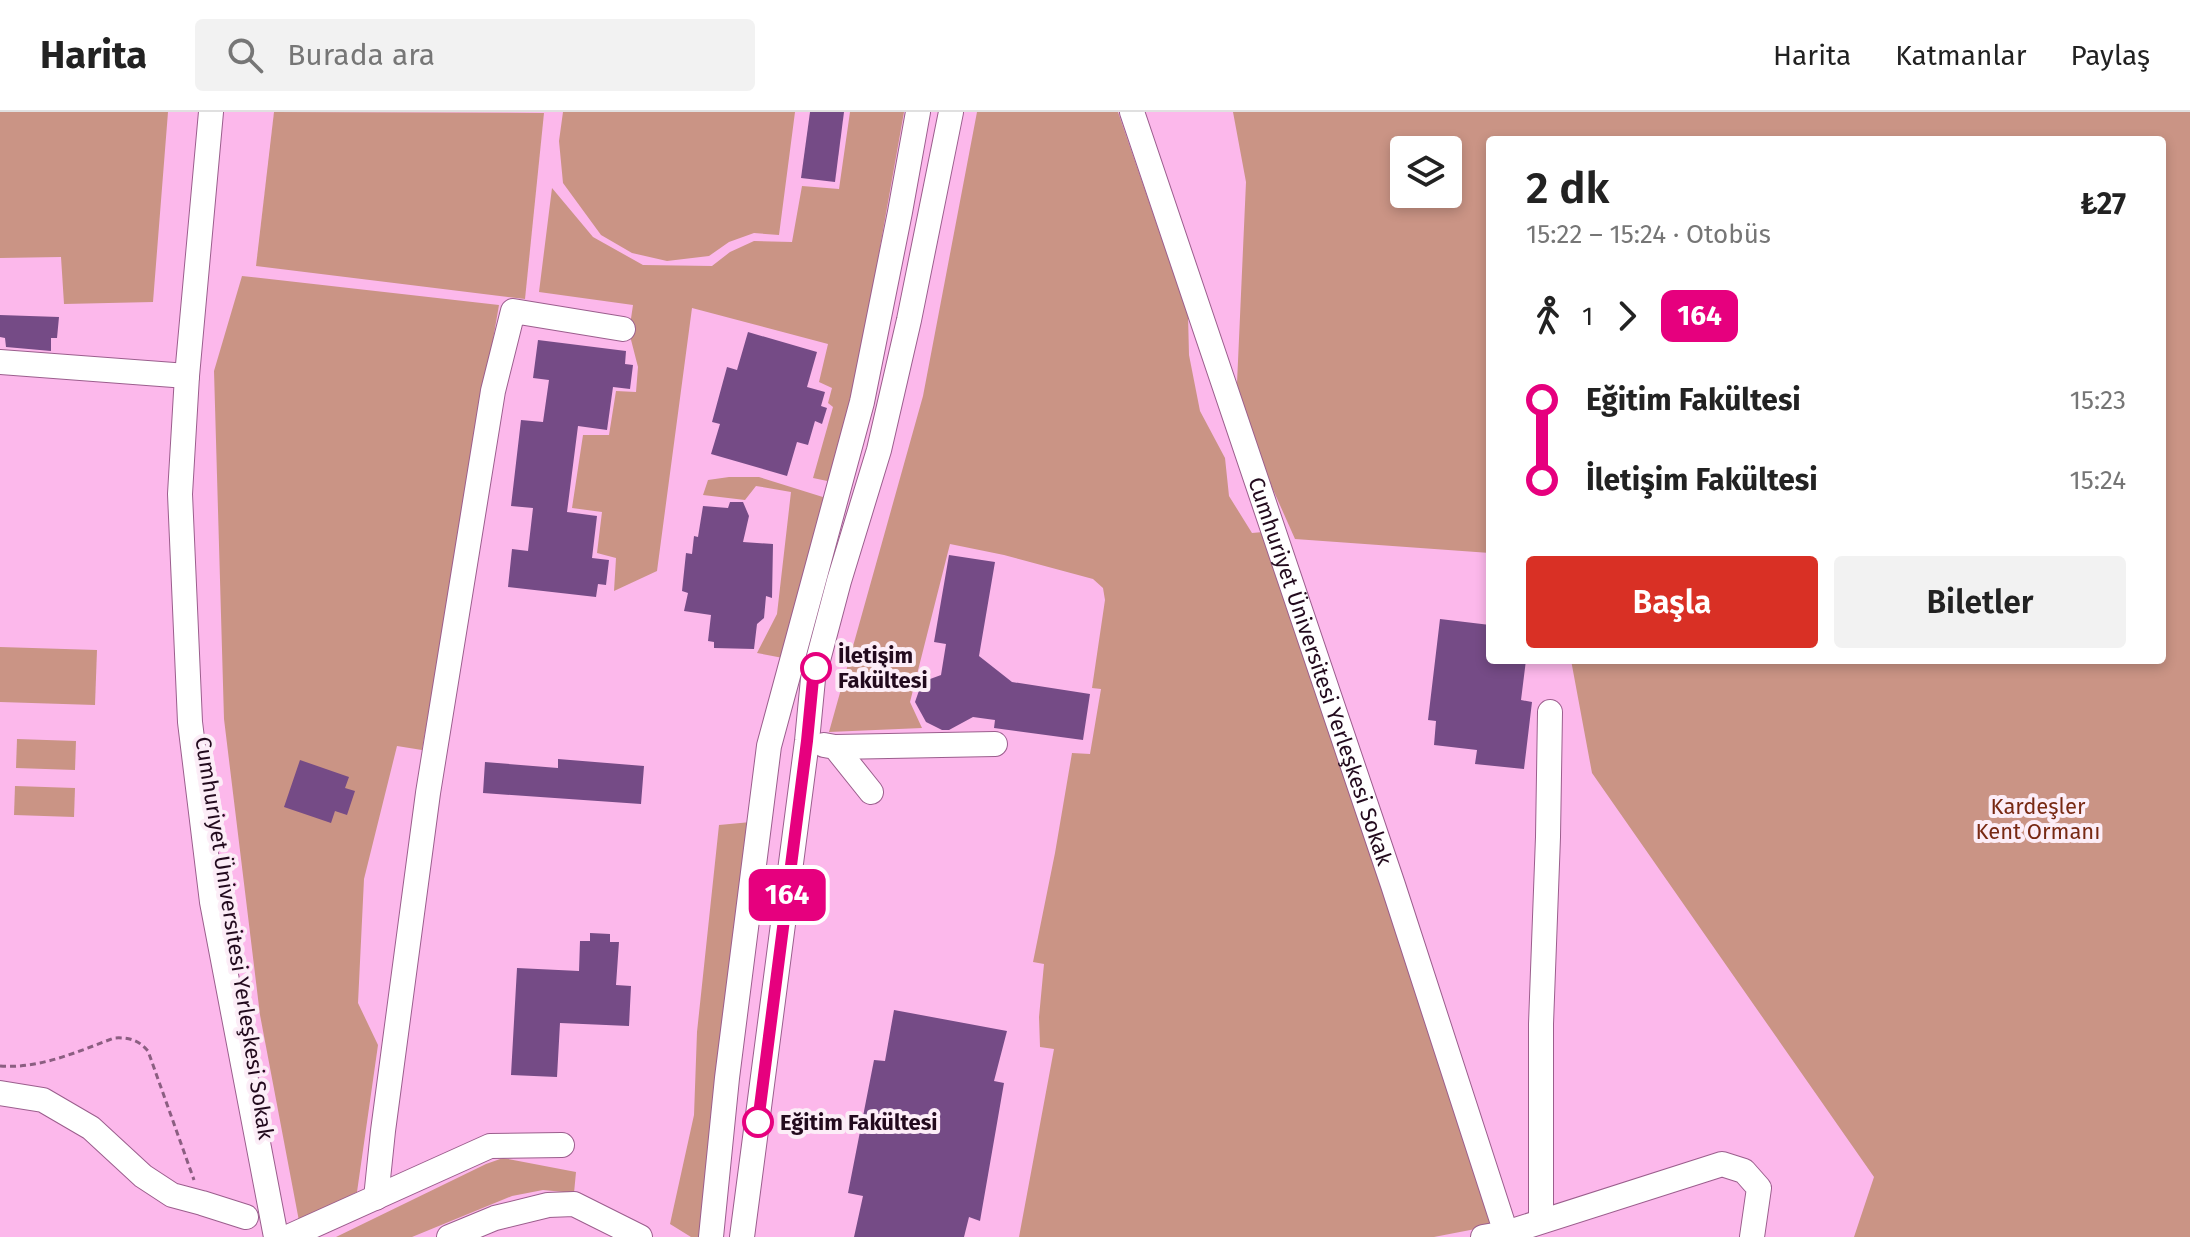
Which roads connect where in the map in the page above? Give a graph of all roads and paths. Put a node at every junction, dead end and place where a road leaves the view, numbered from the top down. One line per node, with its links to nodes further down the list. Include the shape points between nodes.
1 (211, 112): 8 (street, Cumhuriyet Üniversitesi Yerleşkesi Sokak)
2 (225, 112): 25 (street, Cumhuriyet Üniversitesi Yerleşkesi Sokak, via 191,495 193,617 212,824)
3 (918, 112): 28 (street, via 862,402 769,746)
4 (951, 112): 10 (street, via 879,450 813,679)
5 (1132, 112): 22 (street, Cumhuriyet Üniversitesi Yerleşkesi Sokak, via 1388,870)
6 (623, 329): 17 (street, via 513,311 493,391 428,793)
7 (0, 362): 8 (street)
8 (187, 376): 19 (street, Cumhuriyet Üniversitesi Yerleşkesi Sokak, via 180,494 190,722 212,902)
9 (1550, 712): 21 (street)
10 (807, 741): 12 (street); 29 (street)
11 (995, 744): 12 (street)
12 (835, 747): 13 (street)
13 (871, 792)
14 (0, 1066): 18 (path, via 40,1064 114,1038 139,1042 148,1051)
15 (0, 1093): 18 (street, via 43,1100 91,1128 172,1195)
16 (562, 1145): 17 (street, Cumhuriyet Üniversitesi Yerleşkesi Sokak, via 490,1146)
17 (376, 1198): 25 (street, Cumhuriyet Üniversitesi Yerleşkesi Sokak)
18 (202, 1203): 20 (street)
19 (270, 1206): 20 (street); 24 (street, Cumhuriyet Üniversitesi Yerleşkesi Sokak)
20 (246, 1217): 23 (street)
21 (1541, 1221): 22 (street, Cumhuriyet Üniversitesi Yerleşkesi Sokak); 30 (street, Cumhuriyet Üniversitesi Yerleşkesi Sokak, via 1722,1164 1744,1171 1759,1188)
22 (1494, 1235)
23 (231, 1237)
24 (276, 1237)
25 (286, 1237)
26 (449, 1237): 27 (street, via 495,1218 574,1204)
27 (640, 1237)
28 (711, 1237)
29 (742, 1237)
30 (1752, 1237)

